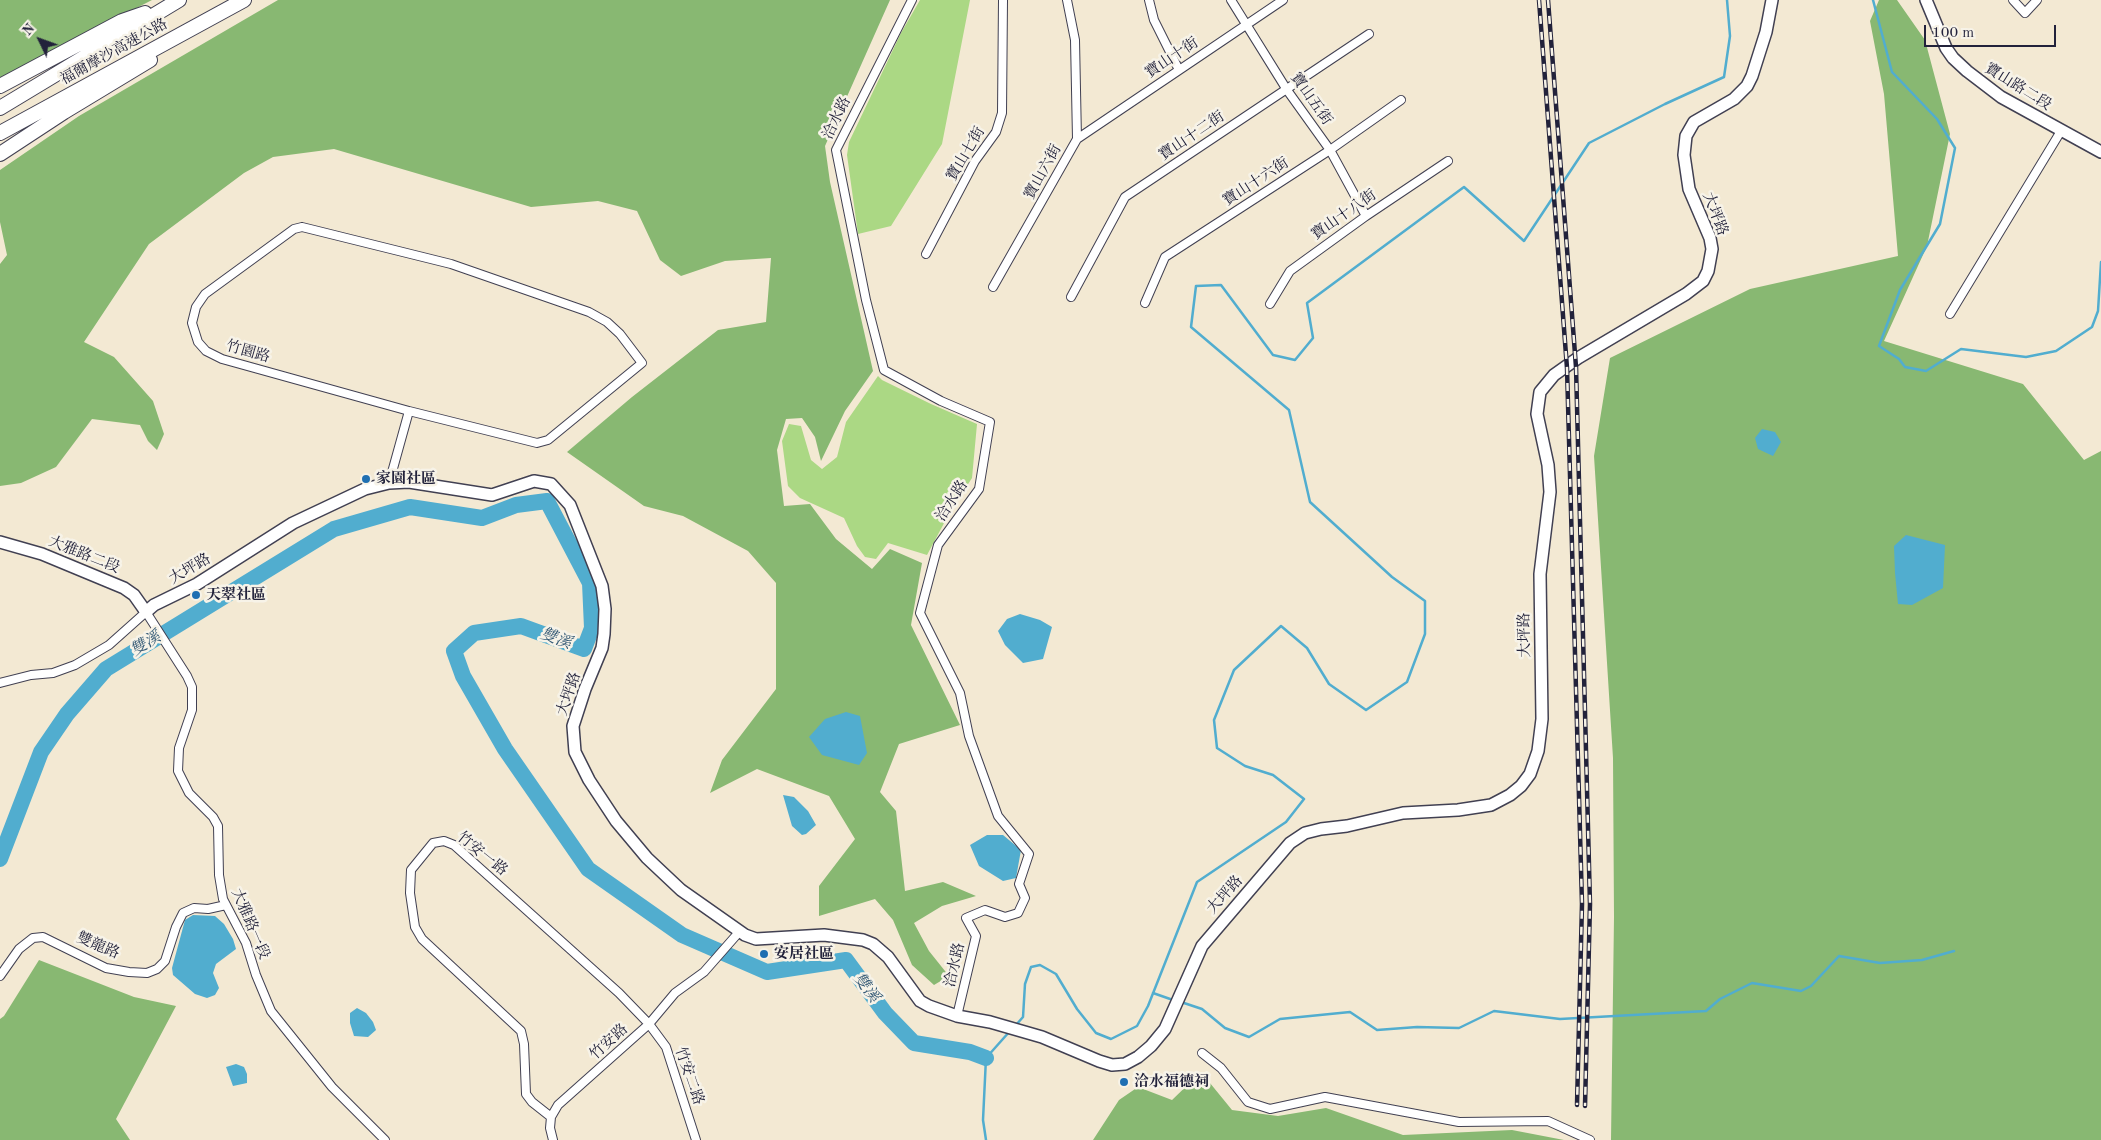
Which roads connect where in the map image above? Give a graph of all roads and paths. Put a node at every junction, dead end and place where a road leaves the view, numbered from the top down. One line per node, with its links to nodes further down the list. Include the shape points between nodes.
1 (244, 0): 13 (highway, 福爾摩沙高速公路)
2 (912, 0): 43 (street, 洽水路, via 836,150 866,300 884,370 941,401 990,422 978,489 938,545 920,613 960,693 969,736 998,816 1029,854 1019,884 1025,898 1018,913 1005,917 985,910 966,918 976,936)
3 (1003, 0): 29 (street, 寶山七街, via 1002,113 999,123)
4 (1067, 0): 23 (street, 寶山六街, via 1075,40)
5 (1149, 0): 16 (street, via 1154,20)
6 (1231, 0): 14 (street, 寶山五街)
7 (1283, 0): 14 (street, 寶山十街)
8 (1772, 0): 43 (street, 大坪路, via 1758,58 1747,86 1734,99 1694,122 1686,136 1684,155 1689,189 1712,249 1703,281 1578,358 1554,376 1540,392 1537,414 1550,492 1540,574 1542,719 1538,751 1530,774 1521,786 1491,805 1403,813 1321,829 1296,838 1212,932 1194,960 1165,1029 1151,1046 1125,1064 1112,1065 1042,1037)
9 (1926, 0): 21 (street, 寶山路二段, via 1946,48 1958,64 2001,97)
10 (2013, 0): 11 (street, via 2025,14)
11 (2037, 0)
12 (176, 1): 17 (highway, via 122,21); 20 (highway, 福爾摩沙高速公路)
13 (212, 16): 22 (highway, 福爾摩沙高速公路); 26 (highway, via 171,48)
14 (1247, 25): 16 (street, 寶山十街); 18 (street, 寶山五街)
15 (1368, 34): 18 (street, 寶山十二街)
16 (1179, 70): 23 (street, 寶山十街)
17 (0, 86)
18 (1287, 90): 24 (street, 寶山五街); 31 (street, 寶山十二街, via 1125,197)
19 (1401, 100): 24 (street, 寶山十六街)
20 (0, 108)
21 (2061, 131): 25 (street, 寶山路二段); 34 (street)
22 (0, 133)
23 (1076, 140): 30 (street, 寶山六街)
24 (1330, 150): 28 (street, 寶山五街); 32 (street, 寶山十六街, via 1165,257)
25 (2101, 152)
26 (0, 154)
27 (1448, 161): 28 (street, 寶山十八街)
28 (1366, 216): 33 (street, 寶山十八街, via 1290,271)
29 (926, 254)
30 (994, 287)
31 (1071, 297)
32 (1145, 303)
33 (1270, 304)
34 (1950, 314)
35 (409, 411): 35 (street, 竹園路, via 537,443 548,440 642,363 620,334 589,312 451,264 302,226 205,294 196,307 192,323 198,342 206,352 222,360); 36 (street)
36 (389, 484): 38 (street, 大坪路, via 365,489 293,523 197,584 154,605); 41 (street, 大坪路, via 409,482 492,495 541,481 551,484 563,495 602,586 606,609 602,648 574,726 575,752 616,821 647,858 681,890)
37 (0, 542): 38 (street, 大雅路二段, via 42,554 124,588 134,595)
38 (148, 616): 39 (street, via 75,665 53,673); 40 (street, 大雅路一段, via 187,676 194,698 190,721 179,748 178,771 189,793 218,826 220,887)
39 (0, 683)
40 (226, 905): 42 (street, 雙龍路, via 194,908 184,913 165,961 158,969 129,972 106,968 43,937 33,938 19,949); 47 (street, 大雅路一段, via 246,943 277,1020 332,1087)
41 (740, 931): 43 (street, 大坪路, via 756,939 824,935 863,940 888,957 920,1001); 44 (street, 竹安路, via 704,972 675,993)
42 (0, 976)
43 (957, 1016)
44 (650, 1024): 46 (street, 竹安路, via 558,1105); 46 (street, 竹安一路, via 462,852 444,841 433,843 411,870 410,893 415,927 422,939 521,1031 526,1094); 49 (street, 竹安二路, via 666,1047)
45 (1202, 1053): 50 (street, via 1221,1068 1248,1102 1270,1108 1325,1097 1459,1122 1548,1121)
46 (551, 1117): 48 (street)
47 (385, 1140)
48 (553, 1140)
49 (696, 1140)
50 (1590, 1140)

